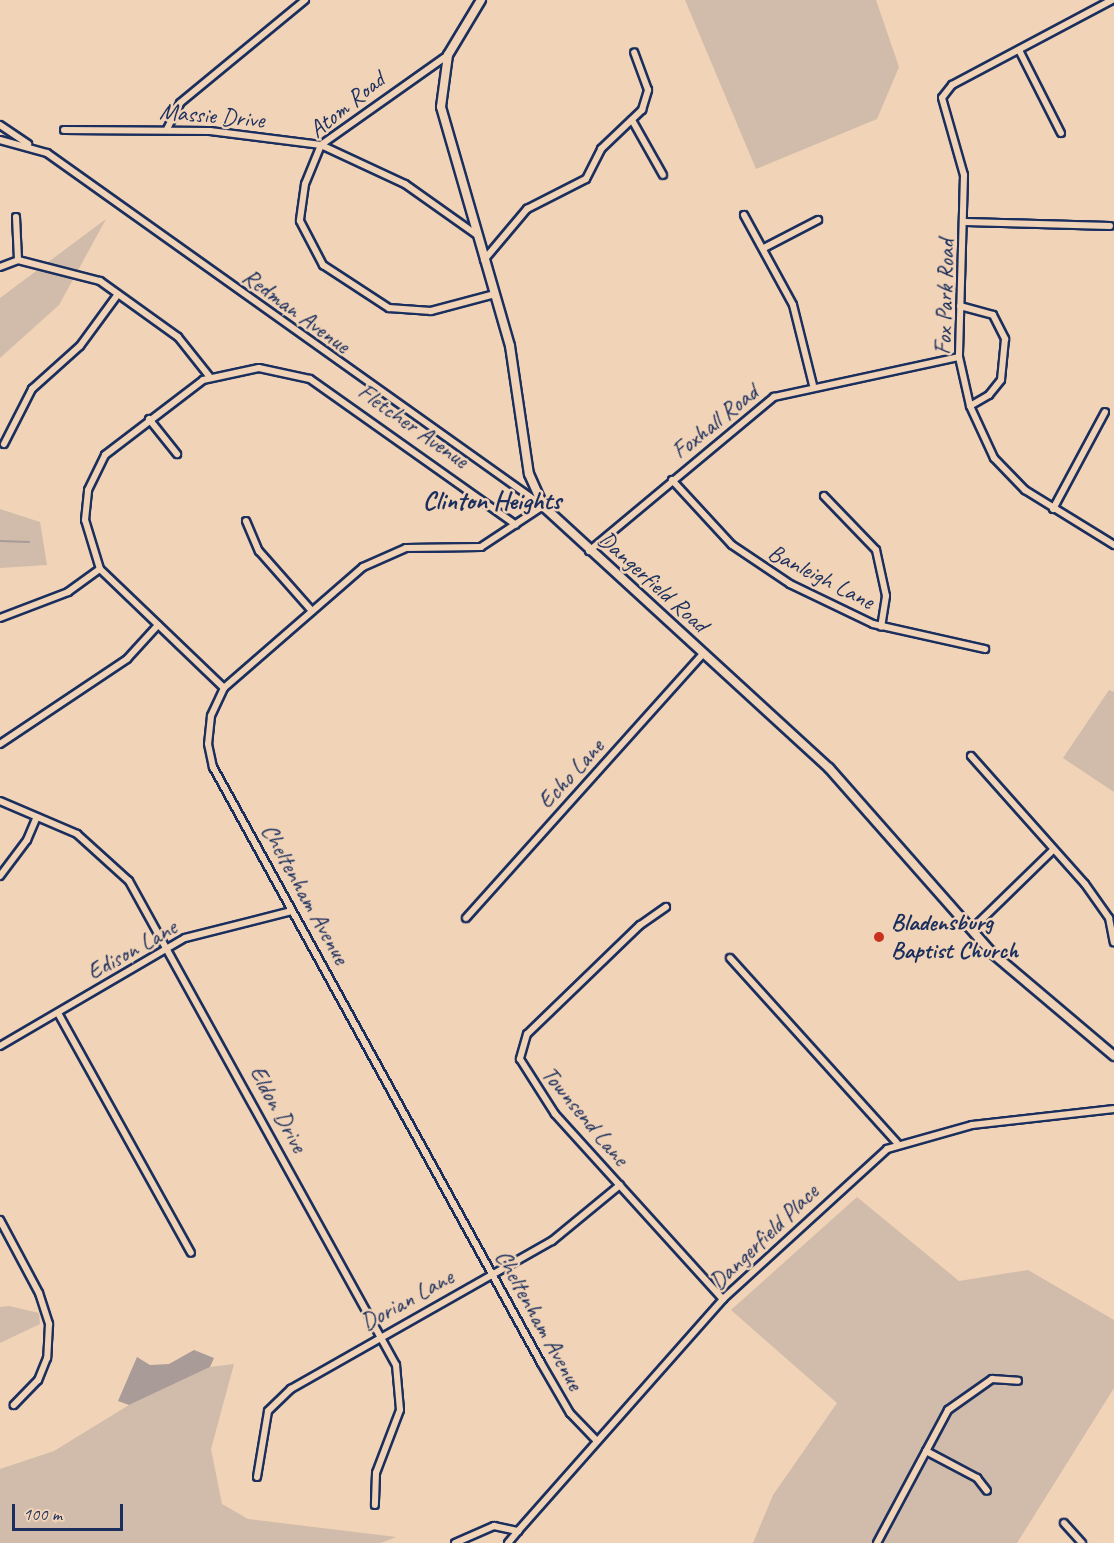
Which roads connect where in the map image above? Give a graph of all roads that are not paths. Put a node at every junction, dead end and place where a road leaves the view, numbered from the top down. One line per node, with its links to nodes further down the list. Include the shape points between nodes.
1 (305, 0): 9 (street, via 180,103)
2 (481, 0): 6 (street, Dangerfield Road)
3 (1112, 0): 4 (street)
4 (1019, 50): 11 (street); 19 (street, Fox Park Road, via 943,93 962,159)
5 (634, 52): 7 (street, via 648,96)
6 (448, 55): 14 (street, Atom Road); 21 (street, Dangerfield Road, via 441,107)
7 (632, 120): 15 (street); 24 (street, via 601,149 585,178 527,209)
8 (0, 125): 13 (street, Redman Avenue)
9 (167, 129): 10 (street, Massie Drive); 14 (street, Massie Drive)
10 (64, 130)
11 (1061, 133)
12 (0, 140): 13 (street)
13 (29, 144): 39 (street, Redman Avenue)
14 (321, 145): 21 (street, Massie Drive, via 405,184); 27 (street, Atom Road, via 305,184 300,221 323,265 397,311 430,311)
15 (663, 175)
16 (744, 215): 22 (street)
17 (16, 217): 23 (street)
18 (818, 220): 22 (street)
19 (966, 222): 20 (street); 28 (street, Fox Park Road)
20 (1110, 226)
21 (477, 235): 24 (street, Dangerfield Road)
22 (764, 248): 31 (street, via 793,305)
23 (18, 260): 25 (street); 26 (street, via 70,270)
24 (484, 260): 27 (street, Dangerfield Road)
25 (0, 267)
26 (118, 294): 30 (street, via 178,337); 35 (street, via 80,346 32,389)
27 (495, 294): 39 (street, Dangerfield Road, via 515,368 529,474)
28 (960, 306): 29 (street, Fox Park Road); 32 (street, via 993,315 1005,339 1001,380 989,395)
29 (959, 357): 31 (street, Foxhall Road); 32 (street, Fox Park Road)
30 (209, 376): 34 (street, Fletcher Avenue); 42 (street, Fletcher Avenue, via 259,368 310,379)
31 (813, 385): 37 (street, Foxhall Road, via 764,403)
32 (970, 406): 40 (street, Fox Park Road, via 994,458 1025,490)
33 (1105, 411): 40 (street)
34 (148, 419): 36 (street); 45 (street, Fletcher Avenue, via 105,455 88,490 87,531)
35 (4, 444)
36 (177, 454)
37 (672, 480): 44 (street, Foxhall Road); 49 (street, Banleigh Lane, via 756,565)
38 (824, 496): 49 (street, via 876,550 886,585)
39 (543, 506): 42 (street, Cheltenham Avenue); 44 (street, Dangerfield Road)
40 (1053, 509): 43 (street, Fox Park Road)
41 (246, 521): 46 (street, via 259,551)
42 (516, 525): 46 (street, Cheltenham Avenue, via 473,549 426,547 387,553)
43 (1114, 545)
44 (589, 551): 51 (street, Dangerfield Road)
45 (100, 568): 47 (street, via 68,592); 48 (street)
46 (312, 611): 52 (street, Cheltenham Avenue)
47 (0, 618)
48 (158, 625): 52 (street); 53 (street, via 127,659)
49 (881, 627): 50 (street, Banleigh Lane)
50 (985, 649)
51 (704, 654): 61 (street, Echo Lane); 62 (street, Dangerfield Road, via 829,768)
52 (224, 688): 60 (street, Cheltenham Avenue, via 211,716 210,758)
53 (0, 744)
54 (971, 756): 57 (street)
55 (0, 801): 56 (street, Eldon Drive)
56 (36, 817): 58 (street, via 24,846); 64 (street, Eldon Drive, via 77,834 111,860)
57 (1052, 851): 62 (street); 63 (street, via 1109,918)
58 (0, 876)
59 (666, 907): 71 (street, Townsend Lane, via 640,925 527,1034 520,1048 524,1070 547,1105)
60 (292, 911): 64 (street, Edison Lane, via 200,933); 74 (street, Cheltenham Avenue)
61 (466, 918)
62 (971, 930): 68 (street, Dangerfield Road, via 1052,1008)
63 (1114, 943)
64 (168, 949): 66 (street, Edison Lane); 76 (street, Eldon Drive)
65 (730, 958): 70 (street)
66 (58, 1013): 67 (street, Edison Lane); 73 (street)
67 (0, 1046)
68 (1114, 1056)
69 (1114, 1109): 70 (street, Dangerfield Place, via 994,1121)
70 (897, 1143): 75 (street, Dangerfield Place, via 846,1181)
71 (620, 1185): 74 (street, Dorian Lane, via 572,1228); 75 (street, Townsend Lane)
72 (0, 1220): 78 (street, via 39,1293 49,1324 47,1358 38,1380)
73 (191, 1253)
74 (492, 1274): 76 (street, Dorian Lane); 79 (street, Cheltenham Avenue, via 564,1402)
75 (723, 1299): 79 (street, Dangerfield Place, via 672,1363)
76 (380, 1334): 81 (street, Dorian Lane, via 291,1389 268,1411); 83 (street, Eldon Drive, via 396,1365 400,1410 376,1473)
77 (1018, 1381): 80 (street, via 992,1379 961,1400 948,1410)
78 (14, 1405)
79 (597, 1441): 85 (street, Dangerfield Place)
80 (926, 1451): 82 (street, via 977,1478); 88 (street)
81 (257, 1477)
82 (987, 1491)
83 (375, 1506)
84 (1064, 1523): 89 (street)
85 (518, 1531): 86 (street, via 494,1526); 87 (street, Dangerfield Place)
86 (455, 1543)
87 (508, 1543)
88 (877, 1543)
89 (1082, 1543)

